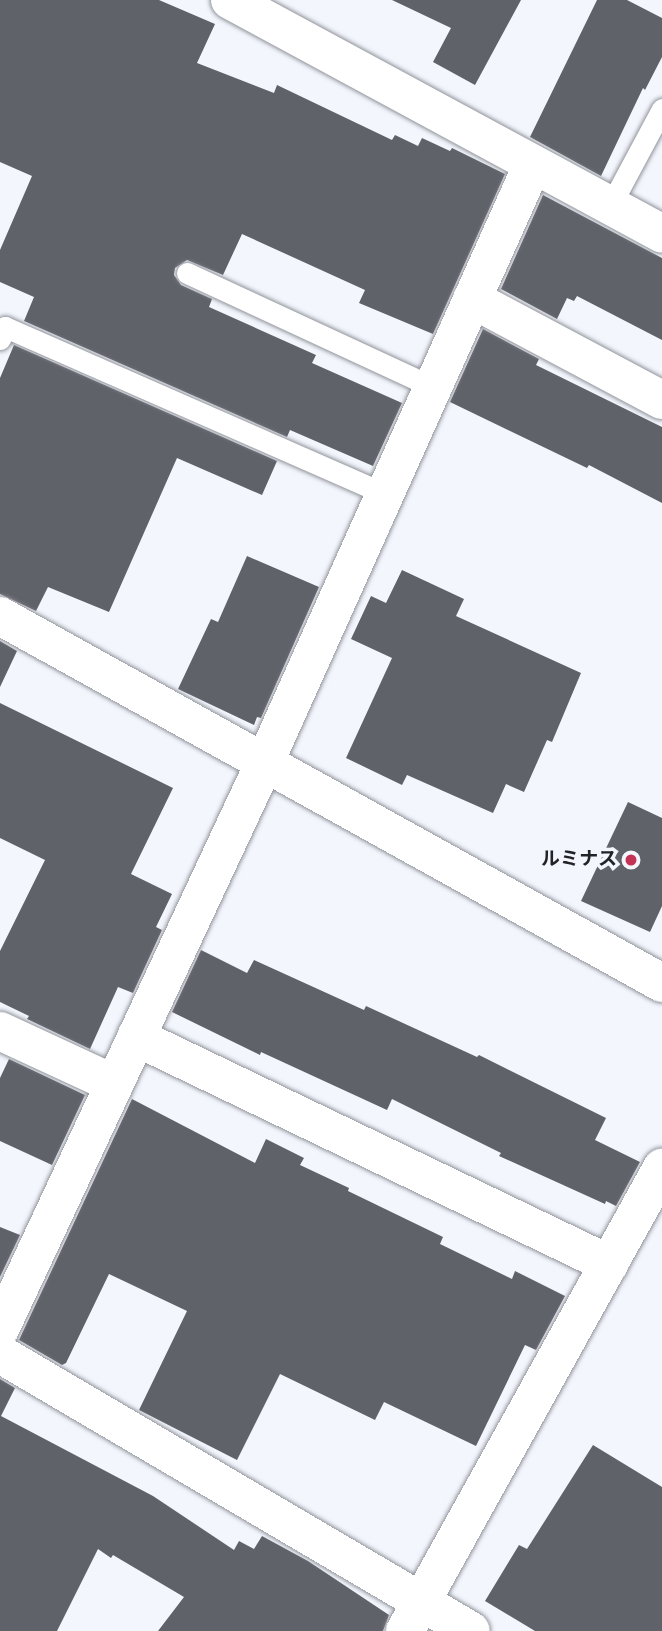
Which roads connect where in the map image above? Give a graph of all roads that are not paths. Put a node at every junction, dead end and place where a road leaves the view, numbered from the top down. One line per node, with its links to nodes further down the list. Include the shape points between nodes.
1 (242, 3): 3 (street)
2 (662, 110): 4 (lane)
3 (532, 166): 4 (street); 7 (street)
4 (610, 206): 5 (street)
5 (662, 234)
6 (187, 273): 9 (lane)
7 (472, 299): 9 (street); 10 (street)
8 (0, 339): 11 (lane, via 5,327)
9 (433, 387): 11 (street)
10 (662, 400)
11 (385, 494): 13 (street)
12 (0, 617): 13 (street)
13 (264, 764): 14 (street); 16 (street)
14 (662, 983)
15 (0, 1031): 17 (street)
16 (136, 1037): 17 (street); 19 (street)
17 (114, 1084): 20 (street)
18 (662, 1168): 19 (street)
19 (609, 1264): 22 (street)
20 (0, 1328)
21 (0, 1354): 22 (street)
22 (414, 1616): 23 (street)
23 (471, 1631)

